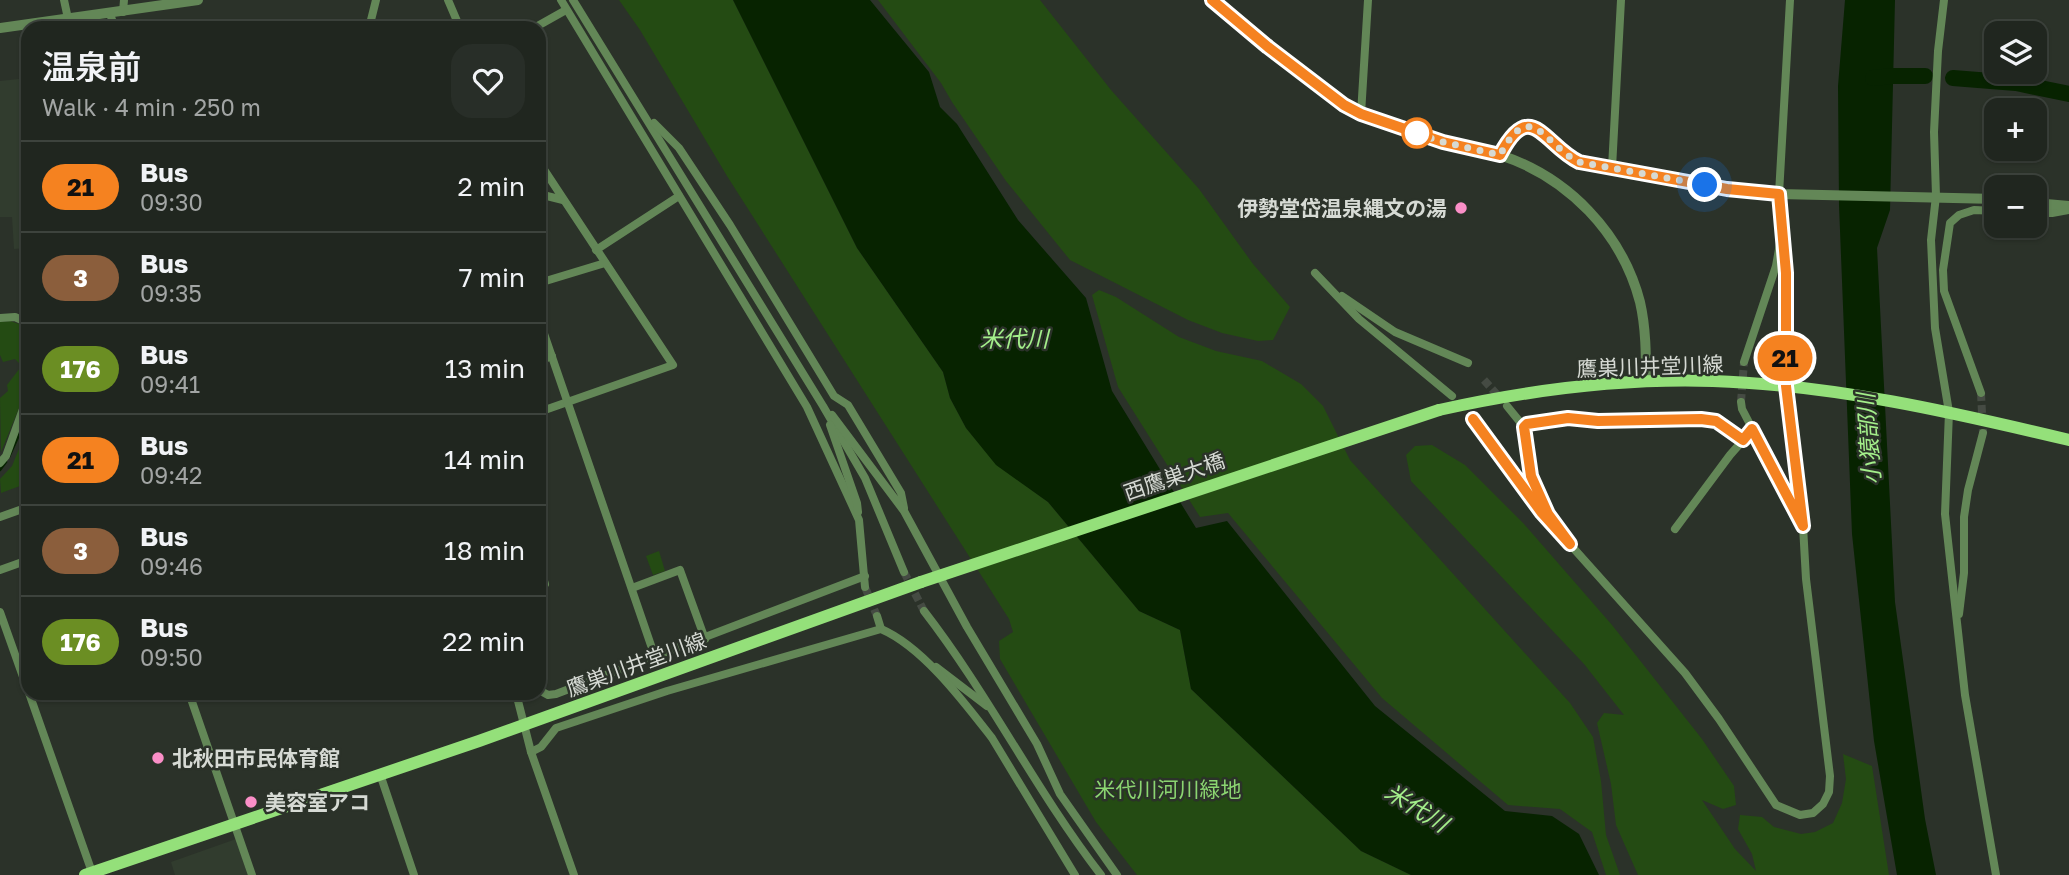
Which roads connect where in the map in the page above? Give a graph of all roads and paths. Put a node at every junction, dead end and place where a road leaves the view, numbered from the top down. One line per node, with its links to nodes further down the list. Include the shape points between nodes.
1 (64, 0): 17 (street)
2 (124, 0): 15 (street)
3 (198, 0): 13 (street)
4 (376, 0): 20 (street)
5 (448, 0): 21 (street)
6 (561, 0): 14 (street)
7 (573, 0): 25 (street)
8 (1212, 0): 26 (street)
9 (1368, 0): 26 (street)
10 (1622, 0): 28 (street)
11 (1790, 0): 30 (street)
12 (1944, 0): 33 (street, via 1934,132)
13 (182, 1): 15 (street)
14 (566, 10): 22 (street); 32 (street)
15 (123, 12): 16 (street)
16 (110, 13): 18 (street); 19 (street)
17 (68, 21)
18 (79, 21)
19 (113, 21)
20 (371, 21)
21 (457, 21)
22 (546, 21)
23 (21, 27): 24 (street)
24 (0, 28)
25 (645, 114): 57 (street); 71 (street, via 679,148 834,396 848,405 901,493)
26 (1361, 114): 27 (street, via 1443,142)
27 (1500, 155): 28 (street, via 1518,128 1529,126 1579,162); 51 (street, via 1553,180 1591,211 1608,234 1628,267 1640,303)
28 (1612, 168): 30 (street, via 1727,189)
29 (546, 173): 35 (street)
30 (1783, 193): 33 (street); 40 (street)
31 (546, 196): 35 (street)
32 (679, 196): 41 (street); 73 (street, via 807,407)
33 (1936, 196): 34 (street); 61 (street, via 1931,240)
34 (1984, 198)
35 (563, 200): 41 (street)
36 (2047, 205): 37 (street)
37 (2069, 208): 39 (street)
38 (1984, 210): 53 (street, via 1959,215 1950,223 1942,270 1944,290)
39 (2047, 213)
40 (1783, 225): 49 (street, via 1776,266); 52 (street)
41 (596, 250): 42 (street)
42 (605, 263): 43 (street); 55 (street, via 673,365)
43 (546, 281)
44 (0, 318): 45 (street)
45 (21, 320)
46 (546, 339): 47 (street)
47 (552, 356): 48 (street); 55 (street)
48 (546, 358)
49 (1744, 362)
50 (1468, 363): 54 (street, via 1395,332 1315,273 1359,319)
51 (1646, 381): 52 (main road, 鷹巣川井堂川線); 60 (main road, 鷹巣川井堂川線, via 1545,390)
52 (1786, 386): 61 (main road, 鷹巣川井堂川線); 74 (street)
53 (1981, 393)
54 (1452, 396)
55 (566, 402): 59 (street); 83 (street)
56 (1741, 402): 65 (street)
57 (823, 406): 71 (street); 73 (street); 79 (street, via 864,478)
58 (1507, 406): 64 (street)
59 (546, 409)
60 (1439, 410): 81 (main road, 西鷹巣大橋, bridge)
61 (1943, 410): 68 (main road, 鷹巣川井堂川線); 87 (street, via 1945,514)
62 (21, 415): 69 (street)
63 (1473, 419): 76 (street)
64 (1524, 427): 67 (street, via 1568,418 1701,419 1716,421); 76 (street, via 1531,476 1548,514)
65 (1752, 429): 67 (street); 74 (street)
66 (1983, 433): 87 (street, via 1964,517)
67 (1743, 440): 75 (street)
68 (2069, 440)
69 (0, 463)
70 (21, 510): 72 (street)
71 (904, 511): 108 (street, via 1037,744 1060,794)
72 (0, 517)
73 (859, 520): 80 (street)
74 (1803, 526): 76 (street, via 1830,776 1823,804 1800,816 1776,805 1685,673)
75 (1675, 529)
76 (1570, 544)
77 (21, 562): 78 (street)
78 (0, 570)
79 (904, 572)
80 (865, 576): 82 (street); 89 (street)
81 (921, 582): 98 (main road, 鷹巣川井堂川線)
82 (865, 587)
83 (632, 588): 89 (street, via 680,570); 90 (street)
84 (924, 611): 97 (street)
85 (0, 612): 92 (street)
86 (877, 617): 88 (street)
87 (1958, 628): 109 (street)
88 (881, 629): 91 (street); 99 (street, via 556,728)
89 (705, 639): 90 (street)
90 (655, 657): 93 (street)
91 (923, 657): 97 (street); 106 (street, via 992,738)
92 (21, 672)
93 (546, 694)
94 (31, 700): 102 (street)
95 (192, 700): 101 (street)
96 (518, 700): 98 (street)
97 (995, 712): 107 (street)
98 (523, 725): 99 (street); 100 (main road, 鷹巣川井堂川線)
99 (531, 752): 105 (street)
100 (380, 774): 101 (main road, 鷹巣川井堂川線); 104 (street)
101 (233, 823): 102 (main road, 鷹巣川井堂川線); 103 (street)
102 (90, 874)
103 (252, 875)
104 (414, 875)
105 (574, 875)
106 (1075, 875)
107 (1101, 875)
108 (1117, 875)
109 (1996, 875)

